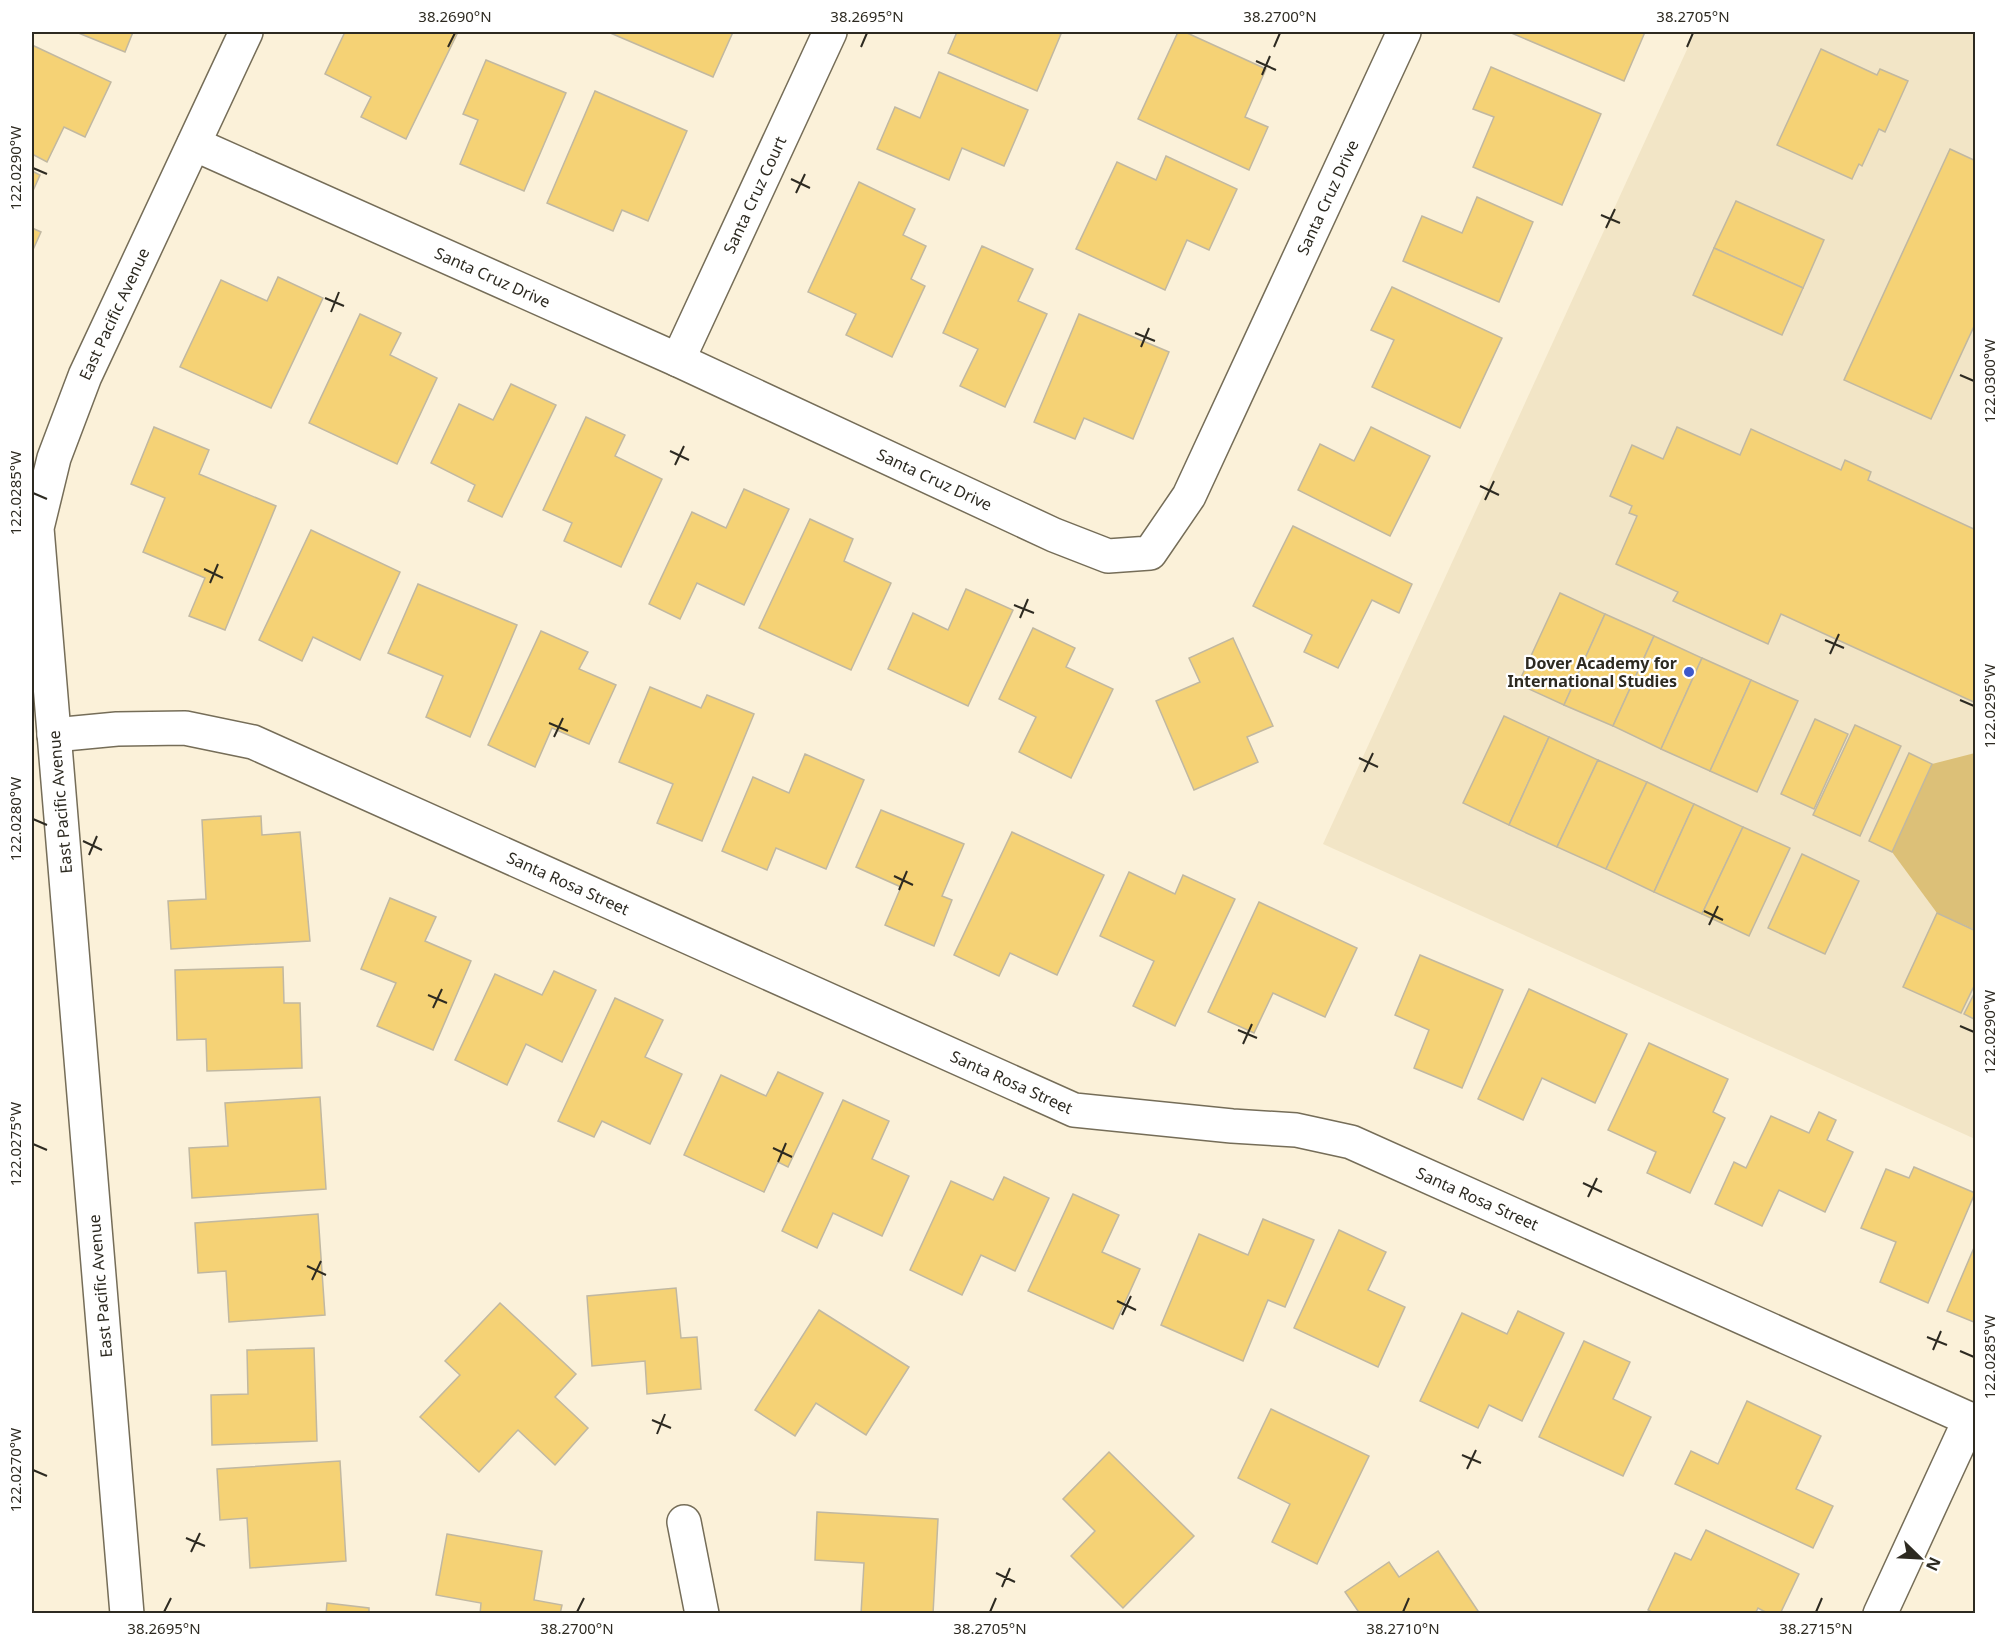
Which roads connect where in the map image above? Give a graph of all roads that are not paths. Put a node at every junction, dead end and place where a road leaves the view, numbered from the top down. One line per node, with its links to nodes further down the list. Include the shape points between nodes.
1 (246, 32): 4 (street, East Pacific Avenue)
2 (830, 32): 5 (street, Santa Cruz Court)
3 (1404, 32): 5 (street, Santa Cruz Drive, via 1189,496 1150,553 1108,556 1054,535)
4 (194, 144): 5 (street, Santa Cruz Drive); 6 (street, East Pacific Avenue, via 85,376 54,458 37,528)
5 (678, 360)
6 (54, 735): 7 (street, Santa Rosa Street, via 185,728 253,742 1074,1110 1296,1130 1351,1142); 9 (street, East Pacific Avenue)
7 (1973, 1421): 11 (street)
8 (684, 1522): 10 (street)
9 (127, 1614)
10 (702, 1614)
11 (1880, 1614)

